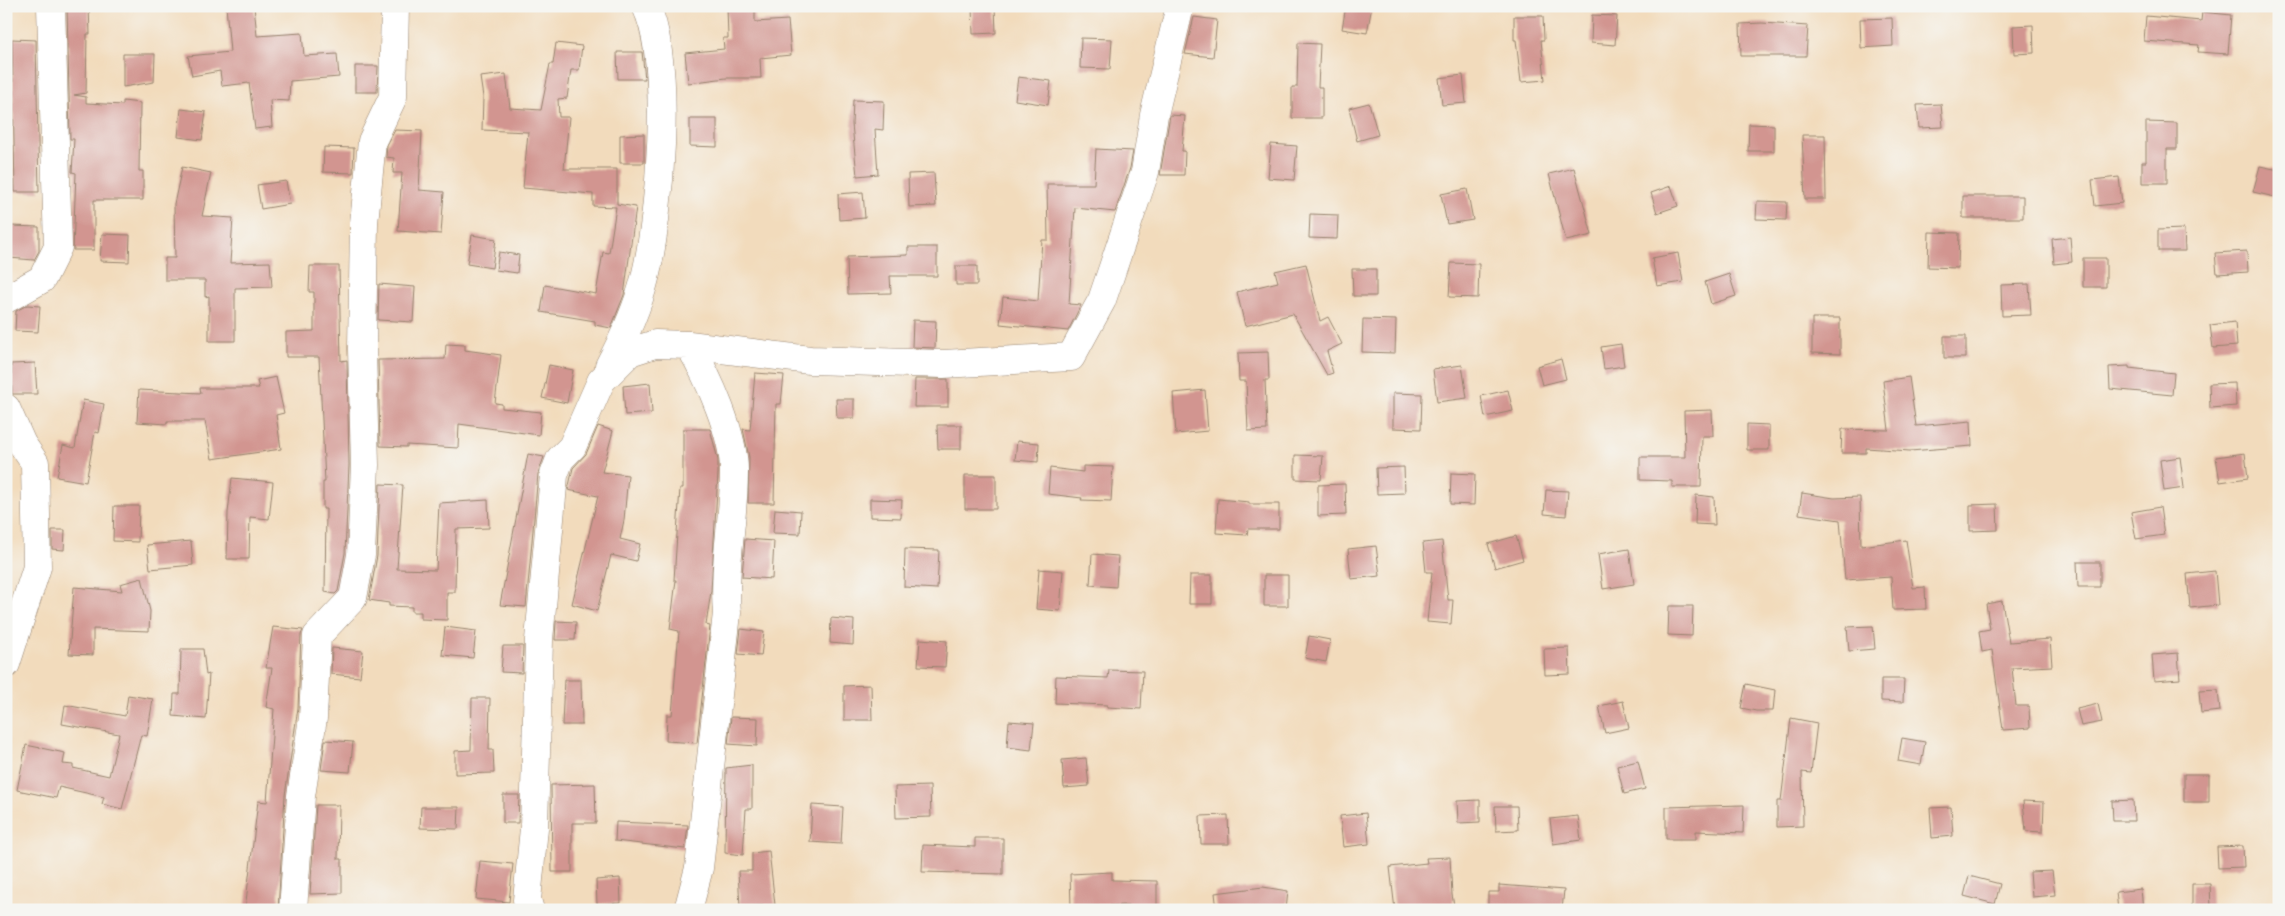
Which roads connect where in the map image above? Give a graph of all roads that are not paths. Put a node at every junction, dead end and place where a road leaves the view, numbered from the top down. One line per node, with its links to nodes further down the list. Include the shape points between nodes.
1 (51, 6): 5 (street, via 58,247 42,279)
2 (394, 6): 11 (street, via 393,97 372,141 364,222 362,348 365,464 361,555 353,598 317,636 313,718 301,796)
3 (646, 6): 7 (street, via 658,52 660,161 654,227 645,279 628,329)
4 (1180, 6): 6 (street, via 1154,115 1145,172 1102,300 1071,357 943,364 810,360)
5 (6, 300)
6 (689, 344): 7 (street, via 654,344 630,352); 10 (street, via 705,370 723,421 734,471 725,590 727,613)
7 (601, 381): 12 (street, via 572,447 560,459 554,475 539,640 534,828 527,900)
8 (6, 408): 9 (street, via 22,444 35,463 37,567)
9 (6, 664)
10 (699, 868): 13 (street); 14 (street)
11 (293, 910)
12 (530, 910)
13 (673, 910)
14 (688, 910)

